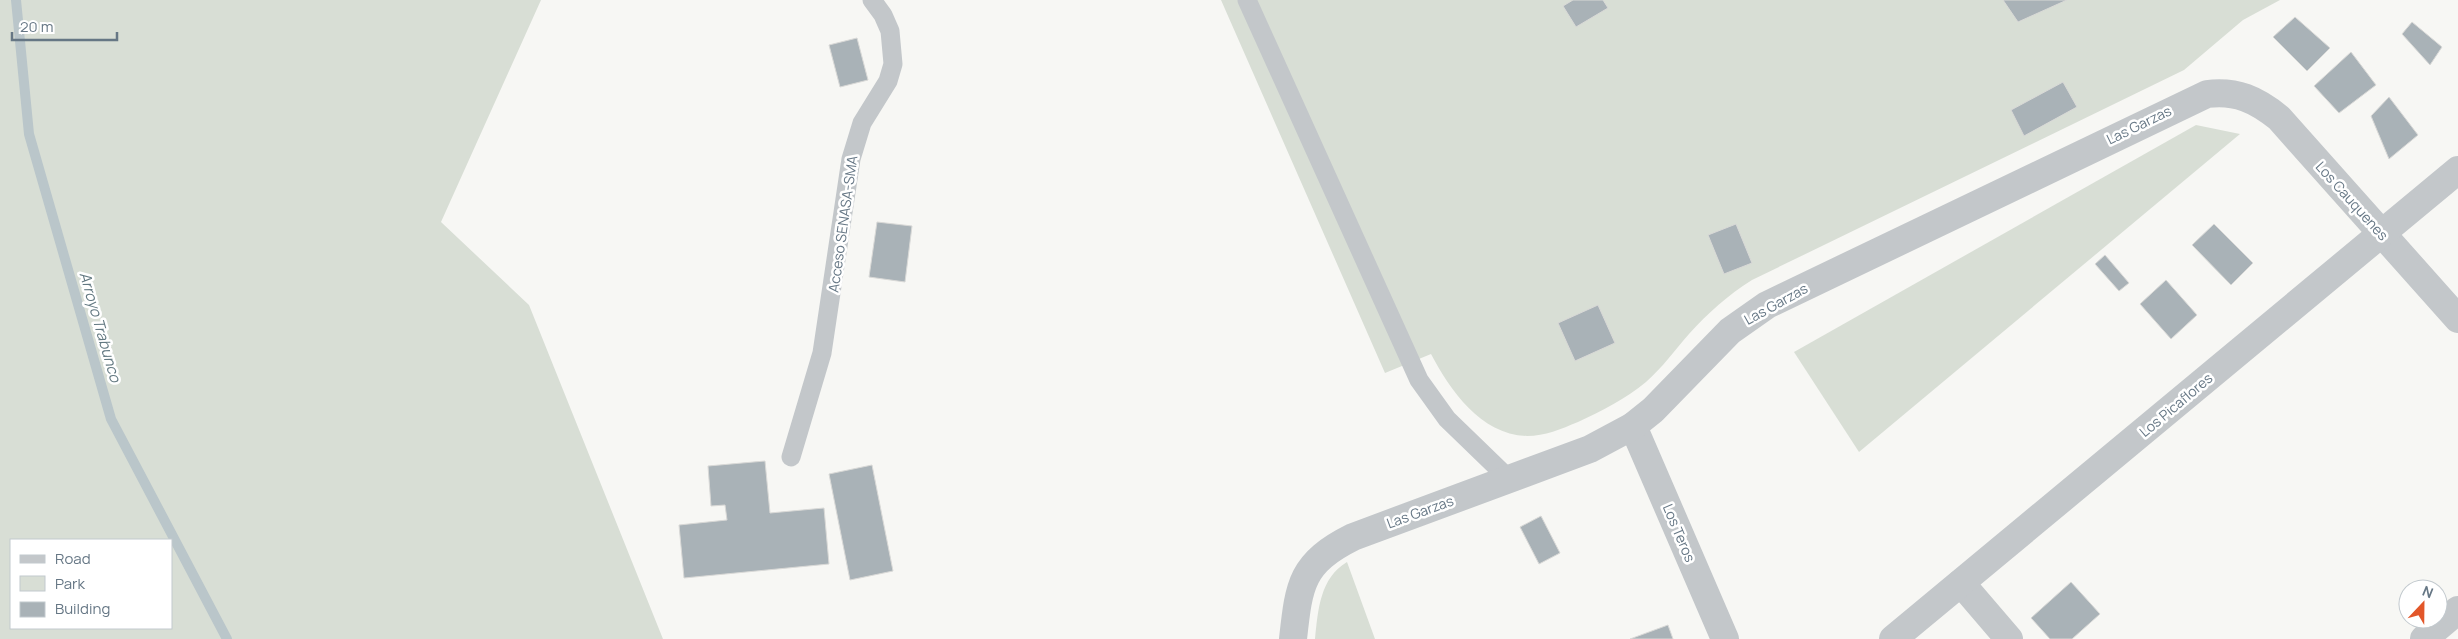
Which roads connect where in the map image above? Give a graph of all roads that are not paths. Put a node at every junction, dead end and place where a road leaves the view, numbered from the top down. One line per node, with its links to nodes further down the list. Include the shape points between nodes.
1 (872, 0): 8 (lane, Acceso SENASA-SMA, via 890,31 893,64 888,81 862,123 851,159 822,353)
2 (1247, 0): 9 (lane, via 1419,380 1447,419)
3 (2237, 94): 5 (street, Los Cauquenes, via 2252,99 2279,118); 7 (street, Las Garzas, via 2222,92 2194,98 1767,305 1730,331 1671,393)
4 (2458, 170): 5 (street, Los Picaflores)
5 (2381, 234): 6 (street, Los Cauquenes); 10 (street, Los Picaflores)
6 (2458, 319)
7 (1633, 426): 9 (street, Las Garzas, via 1590,449); 13 (street, Los Teros)
8 (791, 456)
9 (1509, 479): 12 (street, Las Garzas, via 1353,537 1324,554 1313,565 1299,591)
10 (1961, 583): 14 (street, Los Picaflores); 15 (street)
11 (2458, 610): 16 (street)
12 (1293, 639)
13 (1725, 639)
14 (1893, 639)
15 (2009, 639)
16 (2424, 639)

